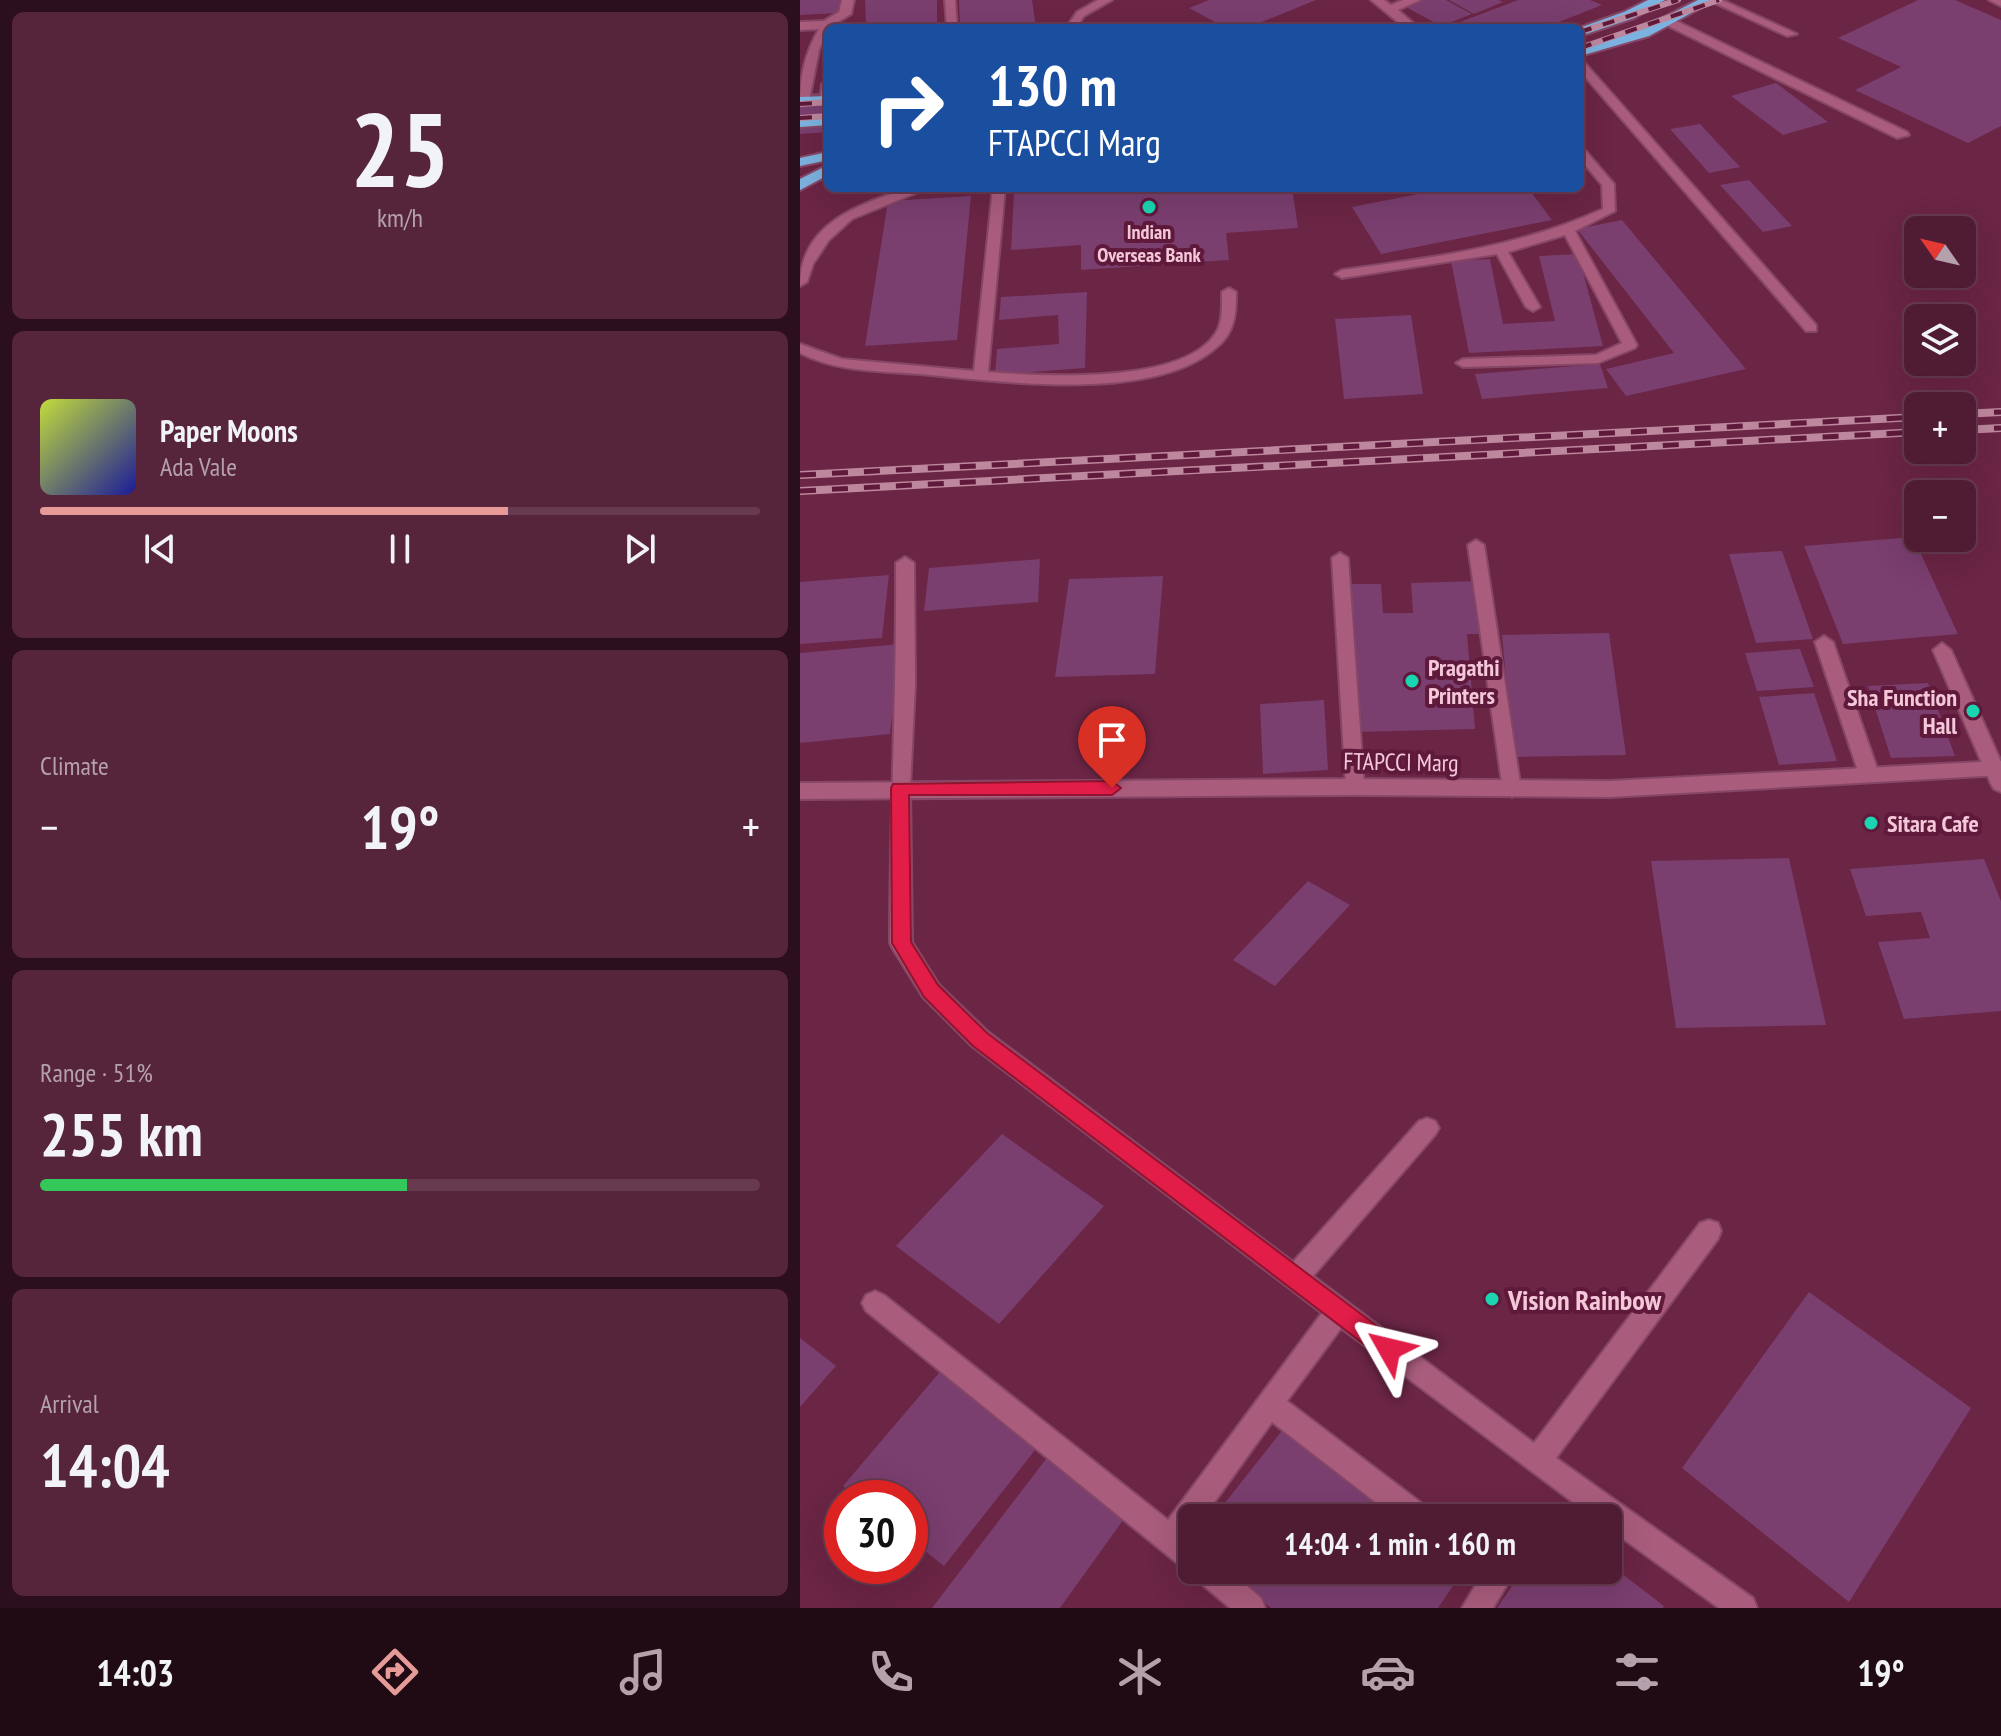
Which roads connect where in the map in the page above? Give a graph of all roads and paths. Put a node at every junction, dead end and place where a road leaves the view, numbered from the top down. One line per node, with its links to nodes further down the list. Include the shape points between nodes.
1 (848, 0): 12 (street, via 845,14)
2 (950, 0): 13 (lane)
3 (1107, 0): 14 (lane, via 1079,14)
4 (1377, 0): 10 (street)
5 (1414, 0): 10 (street)
6 (1658, 0): 19 (highway)
7 (1711, 0): 11 (highway); 20 (lane)
8 (1994, 0): 9 (lane)
9 (2001, 3)
10 (1391, 9): 15 (street)
11 (1668, 21): 21 (highway); 27 (street)
12 (829, 24)
13 (952, 24)
14 (1072, 24)
15 (1408, 24)
16 (824, 25): 17 (street)
17 (800, 26)
18 (824, 30): 24 (street, via 813,50)
19 (1584, 31)
20 (1791, 34)
21 (1584, 51)
22 (1584, 69): 41 (lane)
23 (824, 100): 24 (highway)
24 (801, 101)
25 (824, 121): 26 (highway)
26 (800, 123)
27 (1902, 135)
28 (824, 157): 30 (highway)
29 (1584, 157): 35 (lane, via 1608,184 1609,211)
30 (800, 162)
31 (824, 171): 32 (highway)
32 (800, 185)
33 (908, 192): 38 (lane, via 868,204 828,228)
34 (999, 192): 44 (lane)
35 (1569, 231): 36 (lane); 43 (lane, via 1630,345 1598,359)
36 (1502, 252): 37 (lane); 40 (lane)
37 (1342, 274)
38 (800, 282)
39 (1229, 292): 44 (lane, via 1229,318 1220,338 1191,358 1146,374)
40 (1533, 307)
41 (1811, 328)
42 (800, 348): 44 (lane, via 862,365)
43 (1463, 363)
44 (980, 377)
45 (1476, 545): 54 (lane)
46 (1340, 558): 52 (lane)
47 (905, 563): 53 (street)
48 (1824, 642): 51 (street)
49 (1942, 650): 50 (street)
50 (1999, 773): 51 (street, FTAPCCI Marg)
51 (1869, 774): 54 (street, FTAPCCI Marg)
52 (1355, 787): 53 (street, FTAPCCI Marg); 54 (street, FTAPCCI Marg)
53 (900, 788): 55 (street, FTAPCCI Marg); 58 (street, via 901,943 931,991 980,1039)
54 (1512, 790)
55 (800, 791)
56 (1427, 1128): 58 (street)
57 (1709, 1231): 62 (street)
58 (1295, 1278): 60 (street)
59 (875, 1303): 64 (street)
60 (1339, 1311): 61 (street); 62 (street)
61 (1269, 1404): 63 (street); 64 (street)
62 (1537, 1461): 70 (street)
63 (1400, 1504)
64 (1171, 1539): 65 (street)
65 (1178, 1545)
66 (1223, 1584): 68 (street)
67 (1493, 1584): 69 (street)
68 (1251, 1608)
69 (1476, 1608)
70 (1743, 1608)

